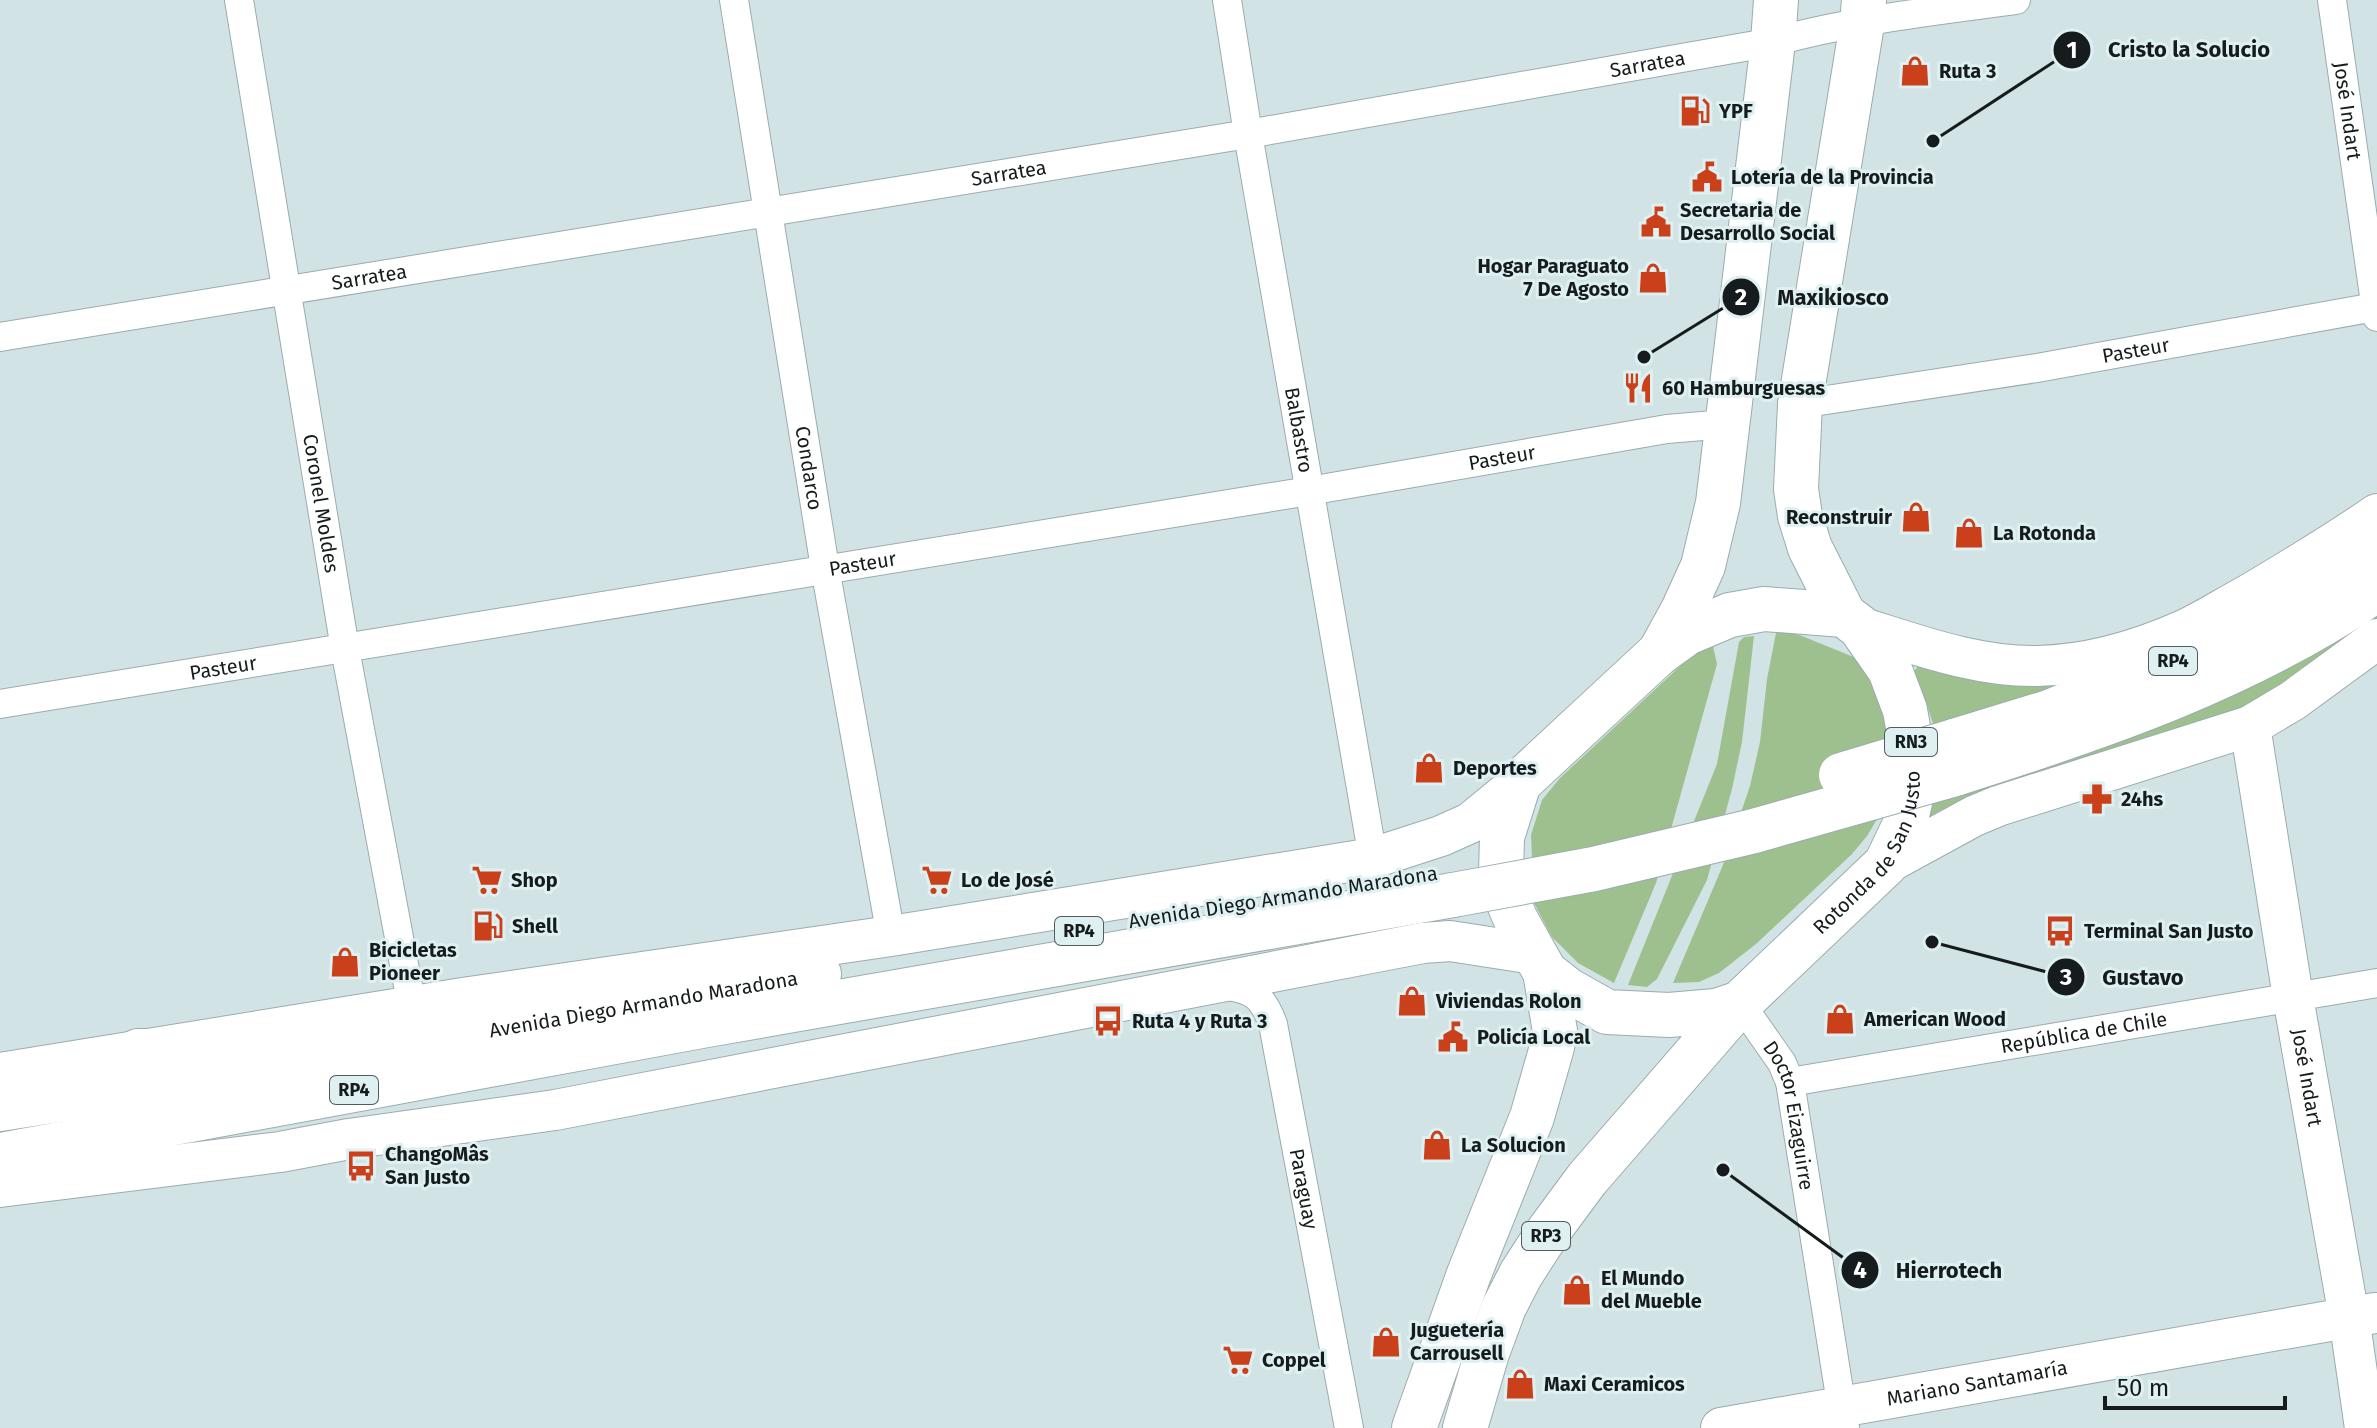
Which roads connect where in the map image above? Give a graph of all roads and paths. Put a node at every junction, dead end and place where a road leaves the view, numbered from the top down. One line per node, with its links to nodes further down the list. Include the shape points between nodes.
1 (239, 0): 10 (street, Coronel Moldes)
2 (734, 0): 9 (street, Condarco)
3 (1227, 0): 8 (street, Balbastro)
4 (2016, 0): 6 (street, Sarratea, via 1918,13)
5 (2332, 0): 11 (street, José Indart)
6 (1863, 12): 7 (street, Sarratea, via 1801,34); 13 (main road, RN3)
7 (1774, 21): 8 (street, Sarratea); 14 (main road)
8 (1248, 134): 9 (street, Sarratea); 15 (street, Balbastro)
9 (769, 211): 10 (street, Sarratea); 18 (street, Condarco)
10 (285, 291): 12 (street, Sarratea); 22 (street, Coronel Moldes)
11 (2376, 312): 13 (street, Pasteur)
12 (0, 337)
13 (1800, 404): 20 (main road, RN3, via 1800,516 1810,548)
14 (1726, 424): 15 (street, Pasteur, via 1667,429); 23 (main road, via 1718,503 1703,566)
15 (1309, 491): 18 (street, Pasteur); 30 (street, Balbastro)
16 (2377, 514): 20 (street, via 2310,560 2186,629 2107,656 2038,666 1956,657)
17 (2377, 547): 28 (main road, Avenida Diego Armando Maradona / RP4, via 2276,609 2185,656)
18 (825, 568): 22 (street, Pasteur); 33 (street, Condarco)
19 (2377, 589): 28 (main road, Avenida Diego Armando Maradona / RP4, via 2284,645 2123,718 2055,743)
20 (1852, 621): 23 (main road, via 1764,609 1730,615 1687,633); 31 (main road, Rotonda de San Justo / RN3, via 1890,670 1911,744 1913,789 1905,824)
21 (2377, 639): 25 (street)
22 (345, 649): 26 (street, Pasteur); 39 (street, Coronel Moldes)
23 (1658, 654): 29 (main road)
24 (2377, 668): 25 (street)
25 (2326, 677): 27 (street)
26 (0, 704)
27 (2250, 726): 31 (street, via 1998,806); 37 (street, José Indart)
28 (1954, 758): 32 (main road, Avenida Diego Armando Maradona / RP4, bridge, via 1770,797)
29 (1519, 783): 30 (street, Avenida Diego Armando Maradona, via 1470,823); 34 (main road, via 1502,837 1501,872 1507,899)
30 (1373, 858): 33 (street, Avenida Diego Armando Maradona)
31 (1886, 864): 38 (main road, Rotonda de San Justo / RN3)
32 (1453, 881): 41 (main road, Avenida Diego Armando Maradona / RP4); 45 (main road, Avenida Diego Armando Maradona / RP4)
33 (891, 936): 39 (street, Avenida Diego Armando Maradona)
34 (1540, 963): 36 (street, via 1450,941); 38 (main road, via 1568,990 1607,1012 1669,1015); 50 (main road, RP3, via 1555,1031 1552,1047 1532,1117)
35 (2377, 983): 37 (street, República de Chile)
36 (1218, 984): 46 (street, via 555,1110); 49 (street, Paraguay, via 1257,995 1273,1024)
37 (2293, 997): 43 (street, República de Chile); 47 (street, José Indart)
38 (1740, 1003): 43 (street, Doctor Eizaguirre); 51 (main road, RP3, via 1550,1229 1504,1307)
39 (412, 1007): 40 (street, Avenida Diego Armando Maradona)
40 (138, 1051): 41 (main road); 42 (street, Avenida Diego Armando Maradona)
41 (348, 1055): 44 (main road, Avenida Diego Armando Maradona / RP4)
42 (0, 1073)
43 (1790, 1082): 48 (street, Doctor Eizaguirre)
44 (0, 1109)
45 (0, 1155)
46 (0, 1187)
47 (2363, 1315): 48 (street, Mariano Santamaría); 53 (street, José Indart)
48 (1843, 1417): 52 (street, Mariano Santamaría)
49 (1349, 1428)
50 (1414, 1428)
51 (1465, 1428)
52 (1721, 1428)
53 (2365, 1428)

